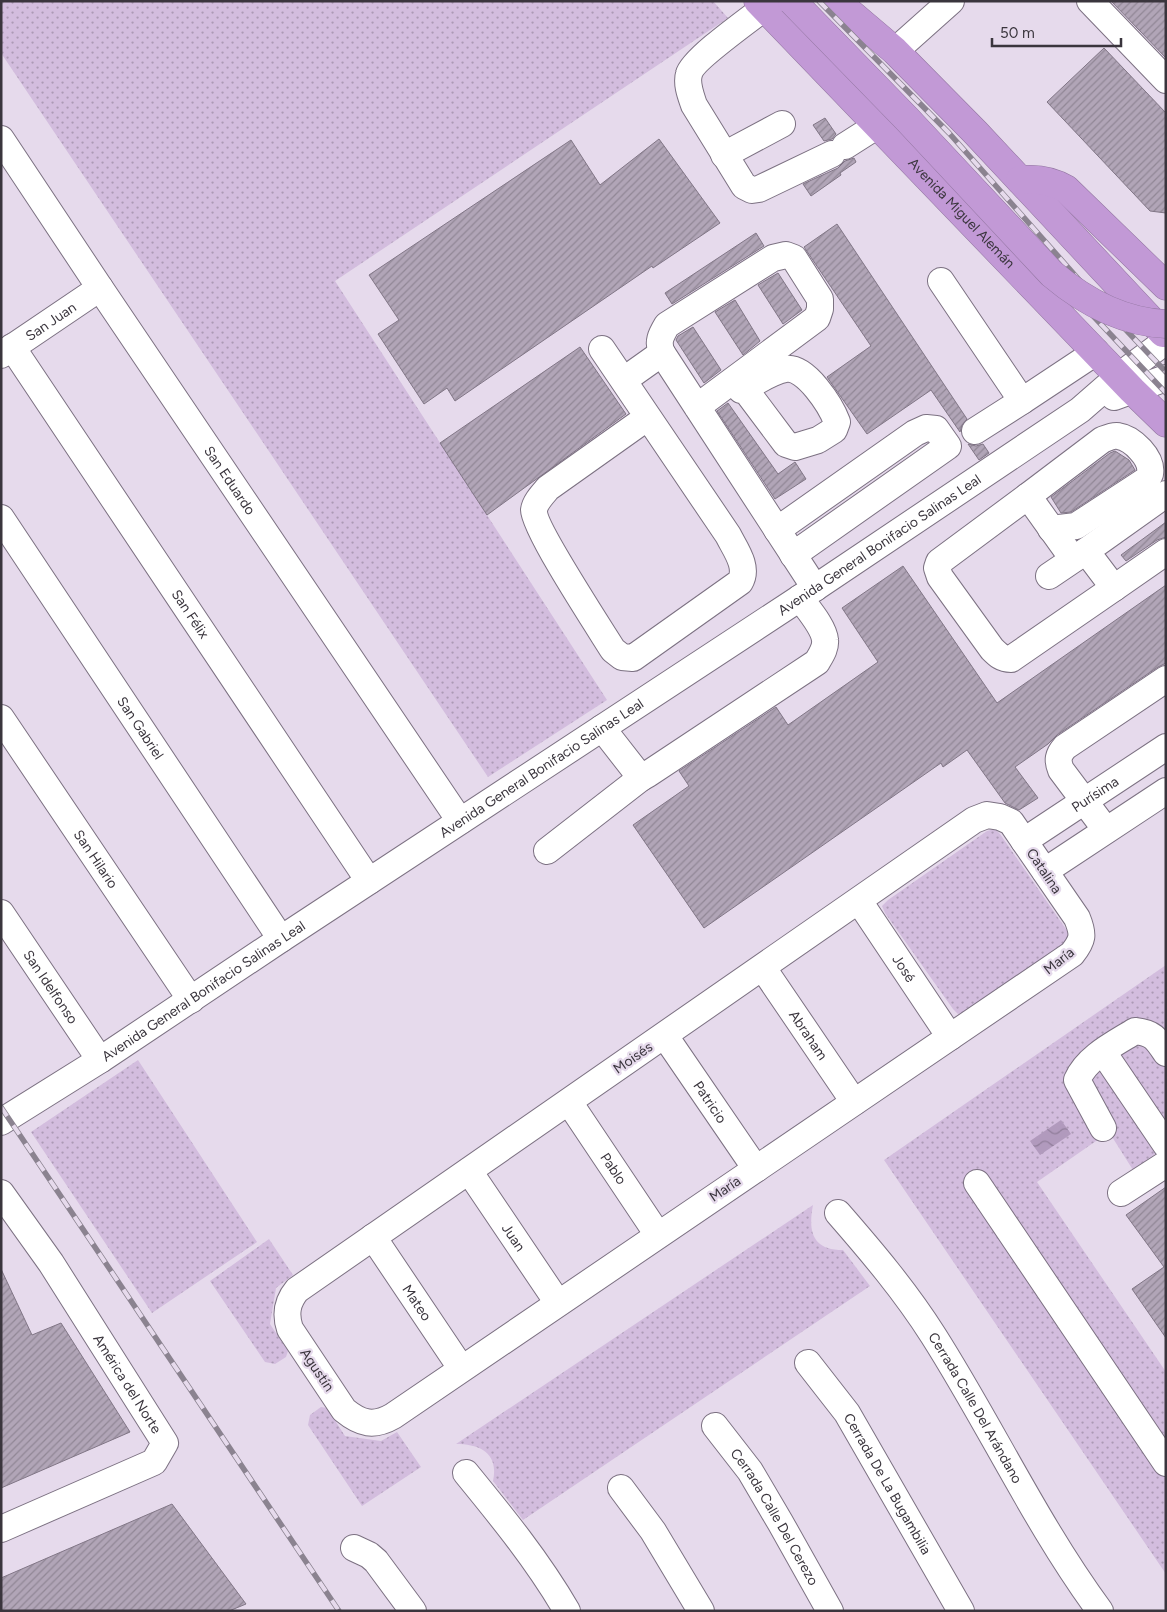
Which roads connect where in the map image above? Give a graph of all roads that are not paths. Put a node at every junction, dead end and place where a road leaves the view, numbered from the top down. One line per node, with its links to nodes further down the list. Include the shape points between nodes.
1 (792, 1): 18 (highway, bridge, via 1052,274 1074,292 1104,309 1140,322)
2 (1090, 1): 7 (street)
3 (944, 3): 6 (street)
4 (761, 5): 9 (highway, Avenida Miguel Alemán); 11 (street, via 697,61 688,74 694,104)
5 (842, 5): 6 (highway)
6 (895, 51): 12 (highway)
7 (1166, 80)
8 (782, 124): 11 (street)
9 (878, 125): 11 (street, via 839,150 760,189 744,186); 16 (highway, Avenida Miguel Alemán)
10 (1, 138): 17 (street, San Eduardo)
11 (724, 155)
12 (1020, 180): 13 (highway); 14 (highway, via 1040,179 1066,189)
13 (1081, 245): 16 (highway, via 1083,271 1073,285 1050,292); 19 (highway)
14 (1162, 280)
15 (941, 281): 29 (street)
16 (1028, 282): 23 (highway, Avenida Miguel Alemán)
17 (100, 288): 22 (street, San Juan); 53 (street, San Eduardo)
18 (1166, 324)
19 (1166, 336)
20 (1166, 341): 27 (street, Avenida General Bonifacio Salinas Leal)
21 (602, 349): 26 (street)
22 (7, 351): 58 (street, San Félix)
23 (1096, 352): 27 (highway, Avenida Miguel Alemán); 29 (street)
24 (662, 353): 26 (street); 30 (street); 30 (street, via 658,346 667,324 774,258 786,255 794,258 820,299 817,318)
25 (1166, 378): 27 (street, Avenida General Bonifacio Salinas Leal)
26 (624, 380): 31 (street)
27 (1125, 383): 32 (highway, Avenida Miguel Alemán); 44 (street, Avenida General Bonifacio Salinas Leal)
28 (744, 388): 30 (street)
29 (1022, 401): 33 (street)
30 (700, 411): 38 (street)
31 (648, 417): 31 (street, via 728,535 744,575 740,582 633,658 622,657 612,650 557,559 535,518 534,509 548,488)
32 (1166, 423)
33 (962, 438): 38 (street, via 936,429 926,428 915,433); 40 (street)
34 (1166, 494): 41 (street)
35 (1028, 496): 37 (street); 37 (street, via 1102,440 1120,436 1136,445 1149,465 1150,474 1146,481 1076,526); 43 (street, via 939,562 937,568 940,577 998,656 1011,659)
36 (1, 518): 61 (street, San Gabriel)
37 (1051, 528): 41 (street)
38 (777, 530): 40 (street)
39 (1166, 552): 43 (street)
40 (793, 555): 44 (street)
41 (1080, 555): 42 (street); 43 (street)
42 (1049, 576)
43 (1114, 588)
44 (808, 593): 47 (street, Avenida General Bonifacio Salinas Leal); 49 (street, via 825,640 817,662)
45 (1166, 679): 51 (street, via 1065,746 1059,754 1061,770)
46 (1, 718): 64 (street, San Hilario)
47 (602, 728): 49 (street); 53 (street, Avenida General Bonifacio Salinas Leal)
48 (1166, 747): 51 (street, Purísima)
49 (641, 778): 56 (street)
50 (1166, 791): 54 (street)
51 (1085, 802): 54 (street); 55 (street, Purísima)
52 (987, 815): 55 (street, Catalina, via 1011,822); 59 (street, Moisés, via 974,820)
53 (460, 821): 58 (street, Avenida General Bonifacio Salinas Leal)
54 (1106, 830): 57 (street)
55 (1024, 841): 57 (street, Catalina)
56 (547, 851)
57 (1045, 871): 62 (street, Catalina, via 1077,918 1082,930)
58 (369, 881): 61 (street, Avenida General Bonifacio Salinas Leal)
59 (859, 901): 63 (street, Moisés); 66 (street, José)
60 (1, 913): 69 (street, San Idelfonso)
61 (281, 939): 64 (street, Avenida General Bonifacio Salinas Leal)
62 (1081, 943): 66 (street, María, via 1072,954)
63 (763, 968): 65 (street, Moisés); 71 (street, Abraham)
64 (191, 1000): 69 (street, Avenida General Bonifacio Salinas Leal)
65 (665, 1036): 70 (street, Moisés); 76 (street, Patricio)
66 (950, 1037): 71 (street, María)
67 (1103, 1052): 68 (street, via 1135,1031 1148,1032); 73 (street, via 1081,1070 1077,1080); 74 (street)
68 (1166, 1053)
69 (100, 1060): 72 (street, Avenida General Bonifacio Salinas Leal)
70 (569, 1102): 77 (street, Moisés); 82 (street, Pablo)
71 (854, 1102): 76 (street, María)
72 (1, 1122)
73 (1103, 1128)
74 (1166, 1144)
75 (1166, 1164): 80 (street)
76 (756, 1168): 82 (street, María)
77 (469, 1171): 83 (street, Moisés); 84 (street, Juan)
78 (977, 1182): 90 (street)
79 (1, 1193): 93 (street, América del Norte, via 50,1263 165,1443 154,1462)
80 (1121, 1193)
81 (838, 1213): 100 (street, Cerrada Calle Del Arándano, via 893,1277 933,1335 1056,1547)
82 (658, 1235): 84 (street, María)
83 (373, 1237): 85 (street, Moisés, via 297,1290); 87 (street, Mateo)
84 (558, 1303): 87 (street, María)
85 (287, 1309): 88 (street, Agustín, via 290,1330 338,1402 352,1417)
86 (808, 1363): 99 (street, Cerrada De La Bugambilia, via 847,1413)
87 (461, 1368): 88 (street, María, via 382,1422)
88 (363, 1422)
89 (715, 1426): 98 (street, Cerrada Calle Del Cerezo, via 750,1471)
90 (1166, 1463)
91 (466, 1473): 96 (street, via 525,1547)
92 (621, 1488): 97 (street, via 653,1531)
93 (1, 1528)
94 (354, 1548): 95 (street, via 376,1561)
95 (413, 1611)
96 (567, 1611)
97 (701, 1611)
98 (830, 1611)
99 (961, 1611)
100 (1100, 1611)

